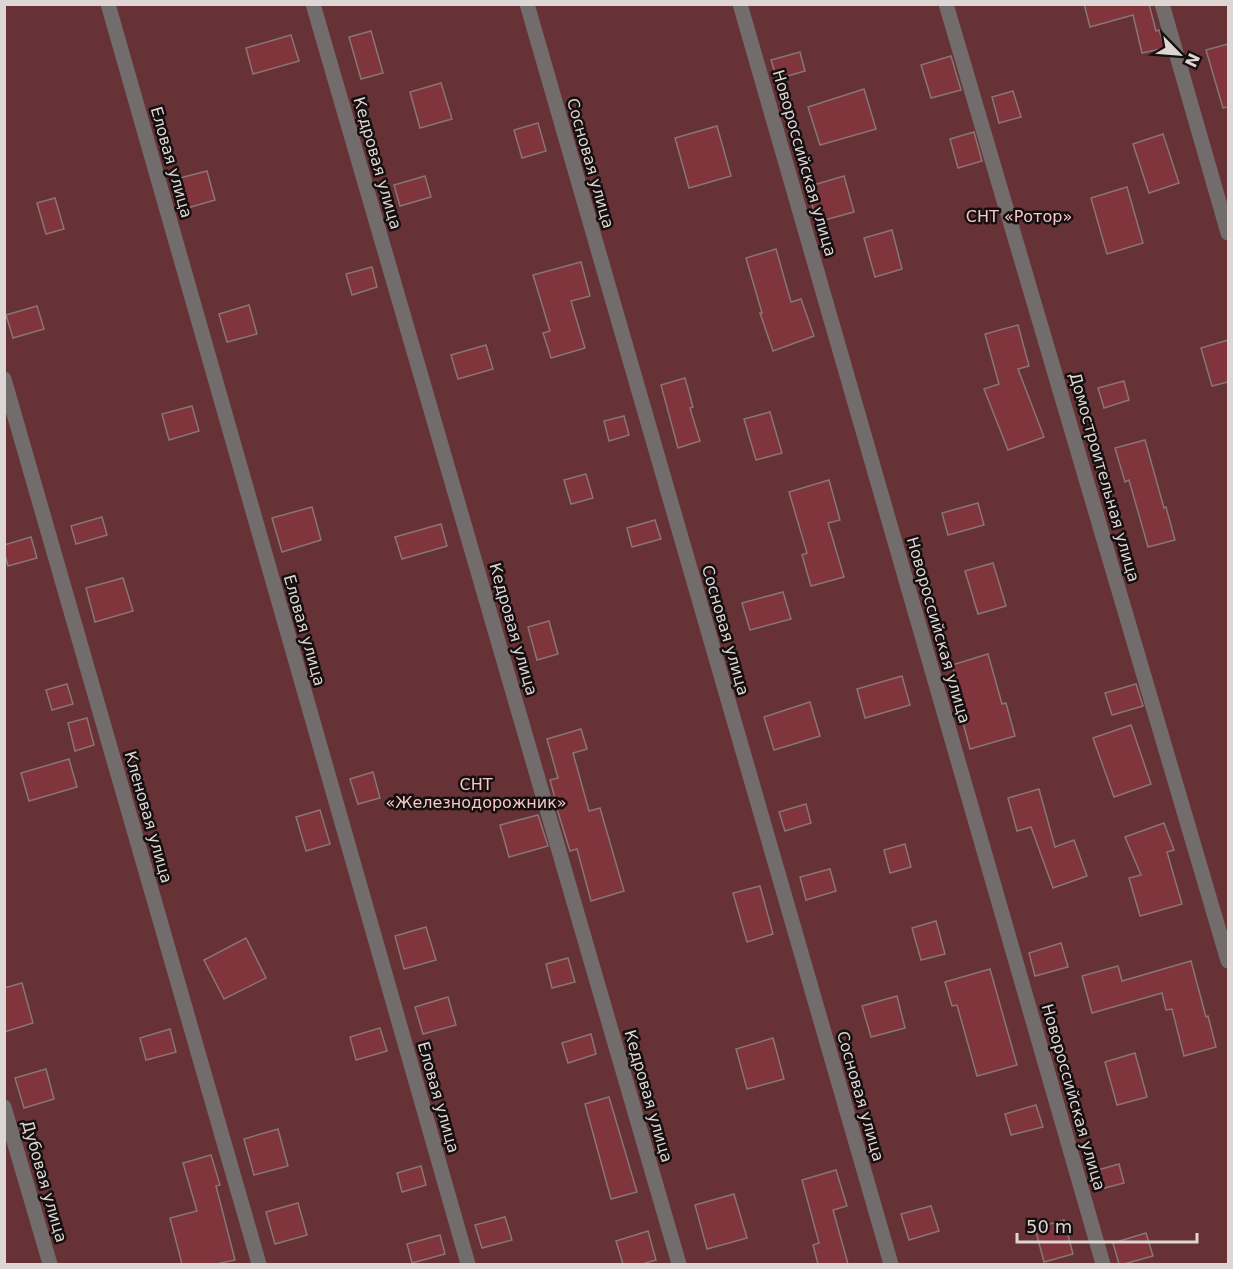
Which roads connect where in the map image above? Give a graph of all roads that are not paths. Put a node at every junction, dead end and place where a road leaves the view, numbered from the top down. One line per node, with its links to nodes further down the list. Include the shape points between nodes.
1 (108, 4): 13 (street, Еловая улица)
2 (313, 4): 14 (street, Кедровая улица)
3 (527, 4): 15 (street, Сосновая улица)
4 (740, 4): 16 (street, Новороссийская улица)
5 (946, 4): 9 (street, Домостроительная улица)
6 (1161, 4): 7 (street)
7 (1228, 232)
8 (4, 378): 12 (street, Кленовая улица)
9 (1228, 961)
10 (4, 1107): 11 (street, Дубовая улица)
11 (50, 1264)
12 (259, 1264)
13 (468, 1264)
14 (679, 1264)
15 (891, 1264)
16 (1103, 1264)

